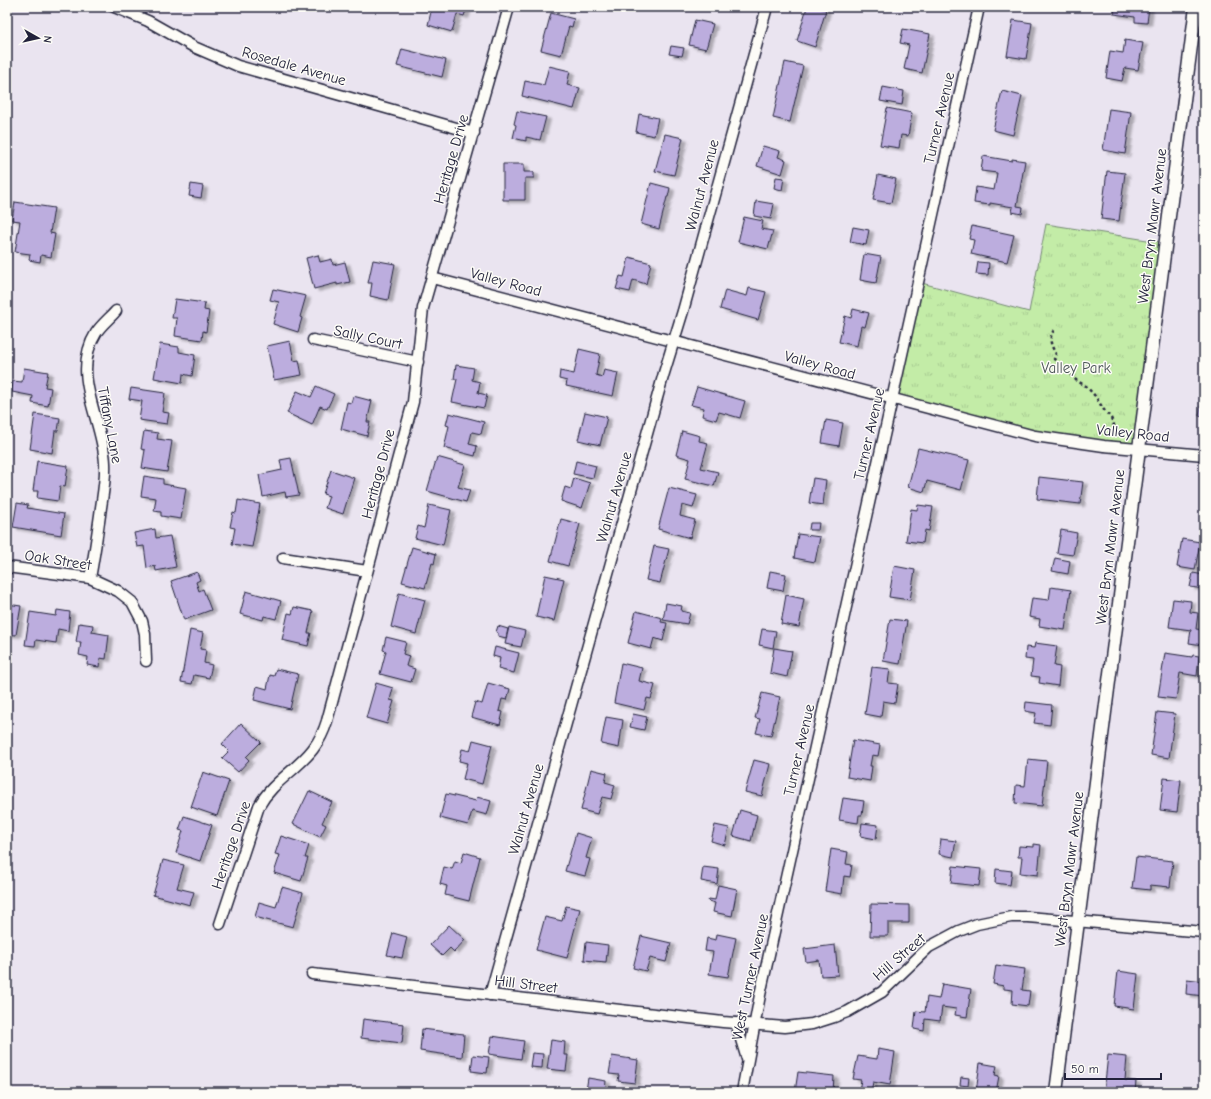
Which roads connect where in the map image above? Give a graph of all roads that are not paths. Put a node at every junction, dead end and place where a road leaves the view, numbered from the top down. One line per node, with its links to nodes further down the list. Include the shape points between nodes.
1 (114, 7): 6 (street, Rosedale Avenue, via 238,66)
2 (509, 7): 6 (street, Heritage Drive)
3 (767, 7): 10 (street, Walnut Avenue)
4 (979, 7): 12 (street, Turner Avenue)
5 (1196, 7): 13 (street, West Bryn Mawr Avenue)
6 (474, 132): 7 (street, Heritage Drive)
7 (432, 278): 10 (street, Valley Road); 11 (street, Heritage Drive, via 423,308)
8 (116, 311): 18 (street, Tiffany Lane, via 96,333 85,365 105,462 105,483)
9 (313, 340): 11 (street, Sally Court)
10 (673, 342): 12 (street, Valley Road); 25 (street, Walnut Avenue)
11 (418, 362): 17 (street, Heritage Drive, via 413,402)
12 (892, 399): 13 (street, Valley Road, via 1036,436); 20 (street, Turner Avenue)
13 (1139, 450): 14 (street, Valley Road); 21 (street, West Bryn Mawr Avenue)
14 (1204, 455)
15 (283, 558): 17 (street)
16 (7, 567): 18 (street, Oak Street)
17 (367, 571): 22 (street, Heritage Drive, via 324,730 313,749 270,790 260,806)
18 (90, 578): 19 (street, Oak Street, via 118,591 132,602 142,620)
19 (146, 661)
20 (788, 868): 27 (street, West Turner Avenue)
21 (1078, 921): 23 (street, Hill Street); 27 (street, Hill Street, via 1011,917 977,924 929,948 882,992 847,1012 812,1024 785,1027); 30 (street, West Bryn Mawr Avenue)
22 (220, 924)
23 (1204, 932)
24 (312, 974): 25 (street, Hill Street)
25 (490, 995): 26 (street, Hill Street)
26 (736, 1023): 27 (street, Hill Street); 28 (street)
27 (755, 1024): 28 (street, West Turner Avenue)
28 (748, 1061): 29 (street, West Turner Avenue)
29 (742, 1092)
30 (1056, 1092)

